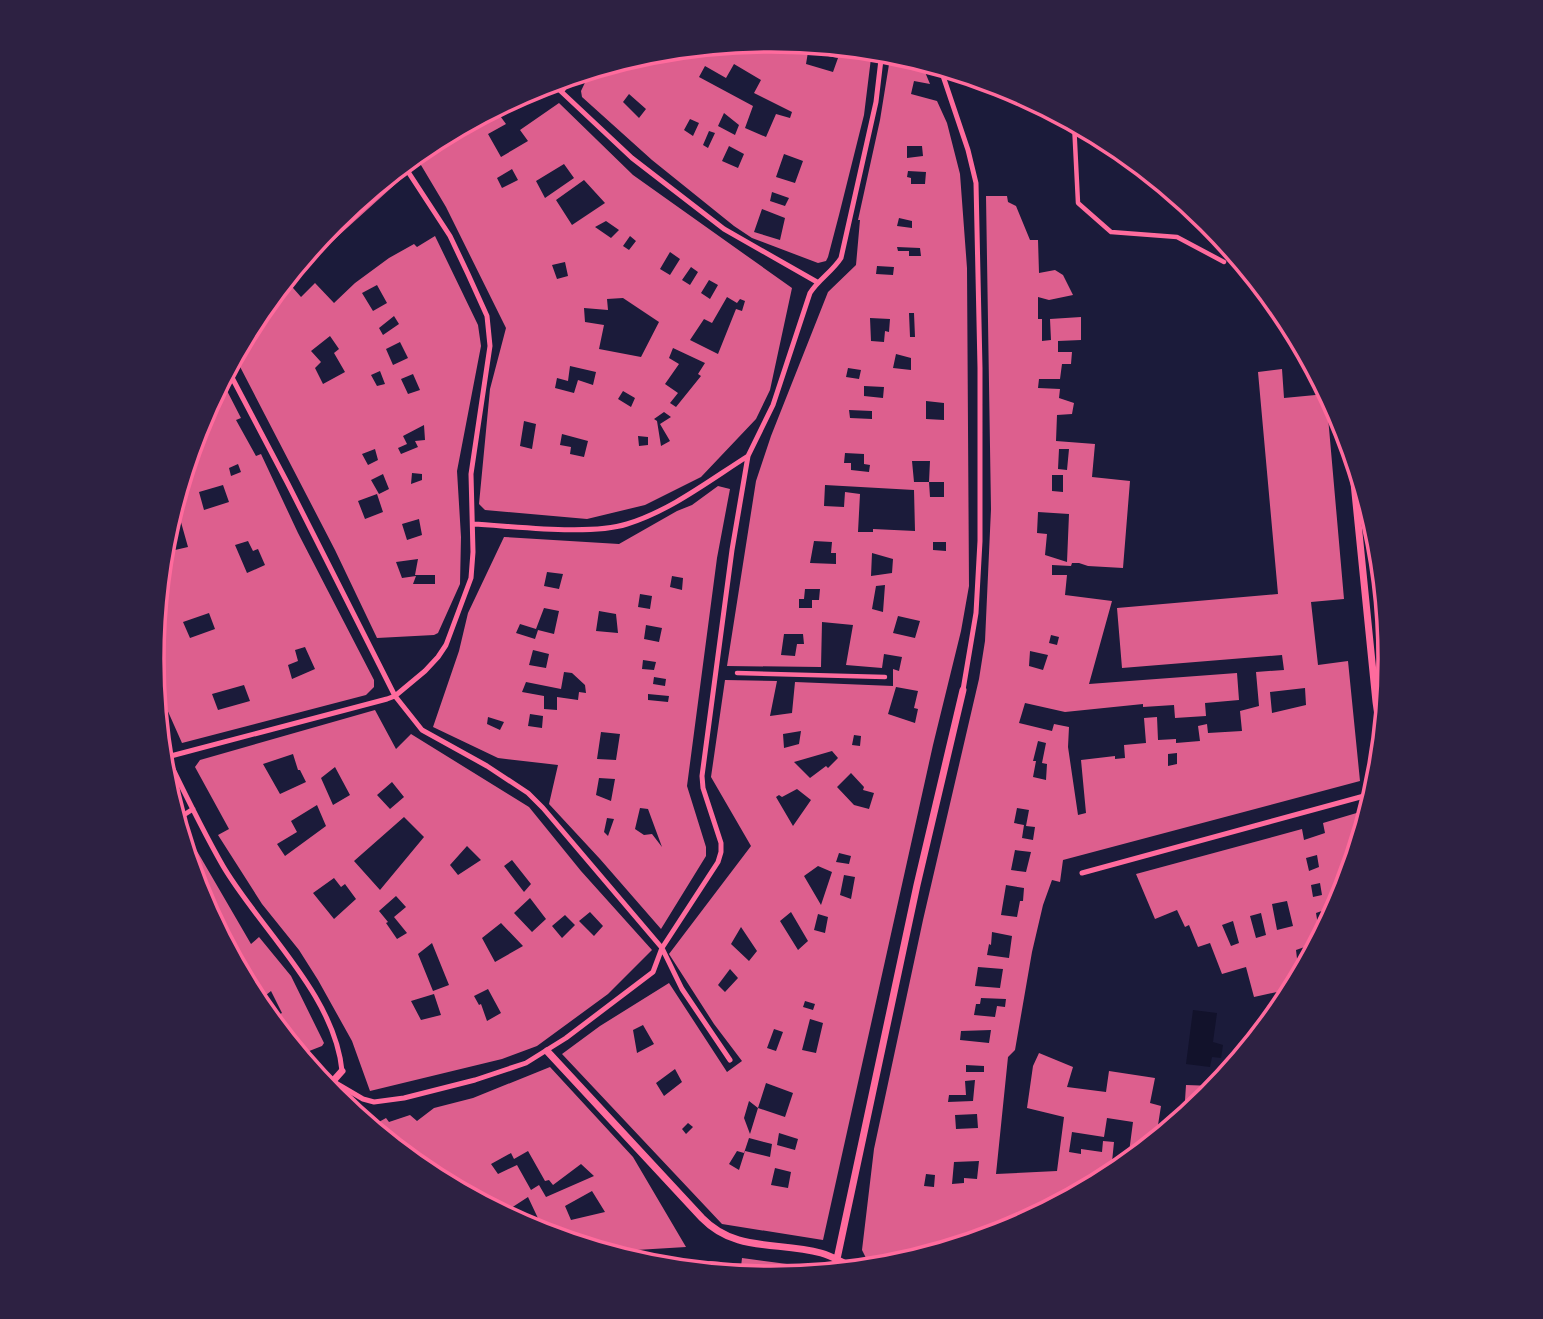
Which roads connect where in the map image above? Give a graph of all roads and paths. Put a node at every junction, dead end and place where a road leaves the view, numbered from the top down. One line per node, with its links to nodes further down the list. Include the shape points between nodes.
1 (881, 63): 7 (lane, via 841,258)
2 (944, 78): 14 (lane, via 976,183 980,541 976,613)
3 (562, 91): 7 (lane, via 632,158 724,229)
4 (1075, 134): 6 (path, via 1078,203 1111,232 1177,237)
5 (409, 173): 11 (lane, via 450,236 481,300 490,332 471,474)
6 (1236, 269)
7 (817, 282): 9 (lane, via 773,405)
8 (233, 380): 15 (lane)
9 (748, 456): 11 (lane, via 697,489 627,524 581,529); 12 (lane)
10 (1360, 510): 16 (street)
11 (472, 524): 15 (lane, via 471,578 446,645 425,671)
12 (715, 673): 13 (path); 23 (lane, via 702,776 721,852)
13 (885, 677)
14 (963, 690): 29 (street)
15 (395, 696): 17 (lane); 23 (lane, via 422,730 528,793)
16 (1376, 702)
17 (173, 756)
18 (175, 775): 20 (lane)
19 (1363, 796): 22 (lane)
20 (192, 809): 21 (lane); 26 (lane, via 236,886 311,991 336,1042)
21 (184, 814)
22 (1082, 873)
23 (662, 948): 24 (lane, via 653,972); 25 (lane, via 682,989)
24 (547, 1051): 28 (lane, via 475,1080 404,1098 374,1102); 29 (street, via 720,1235)
25 (730, 1060)
26 (342, 1071): 27 (street)
27 (335, 1081)
28 (337, 1084)
29 (838, 1260): 30 (street)
30 (843, 1262)

